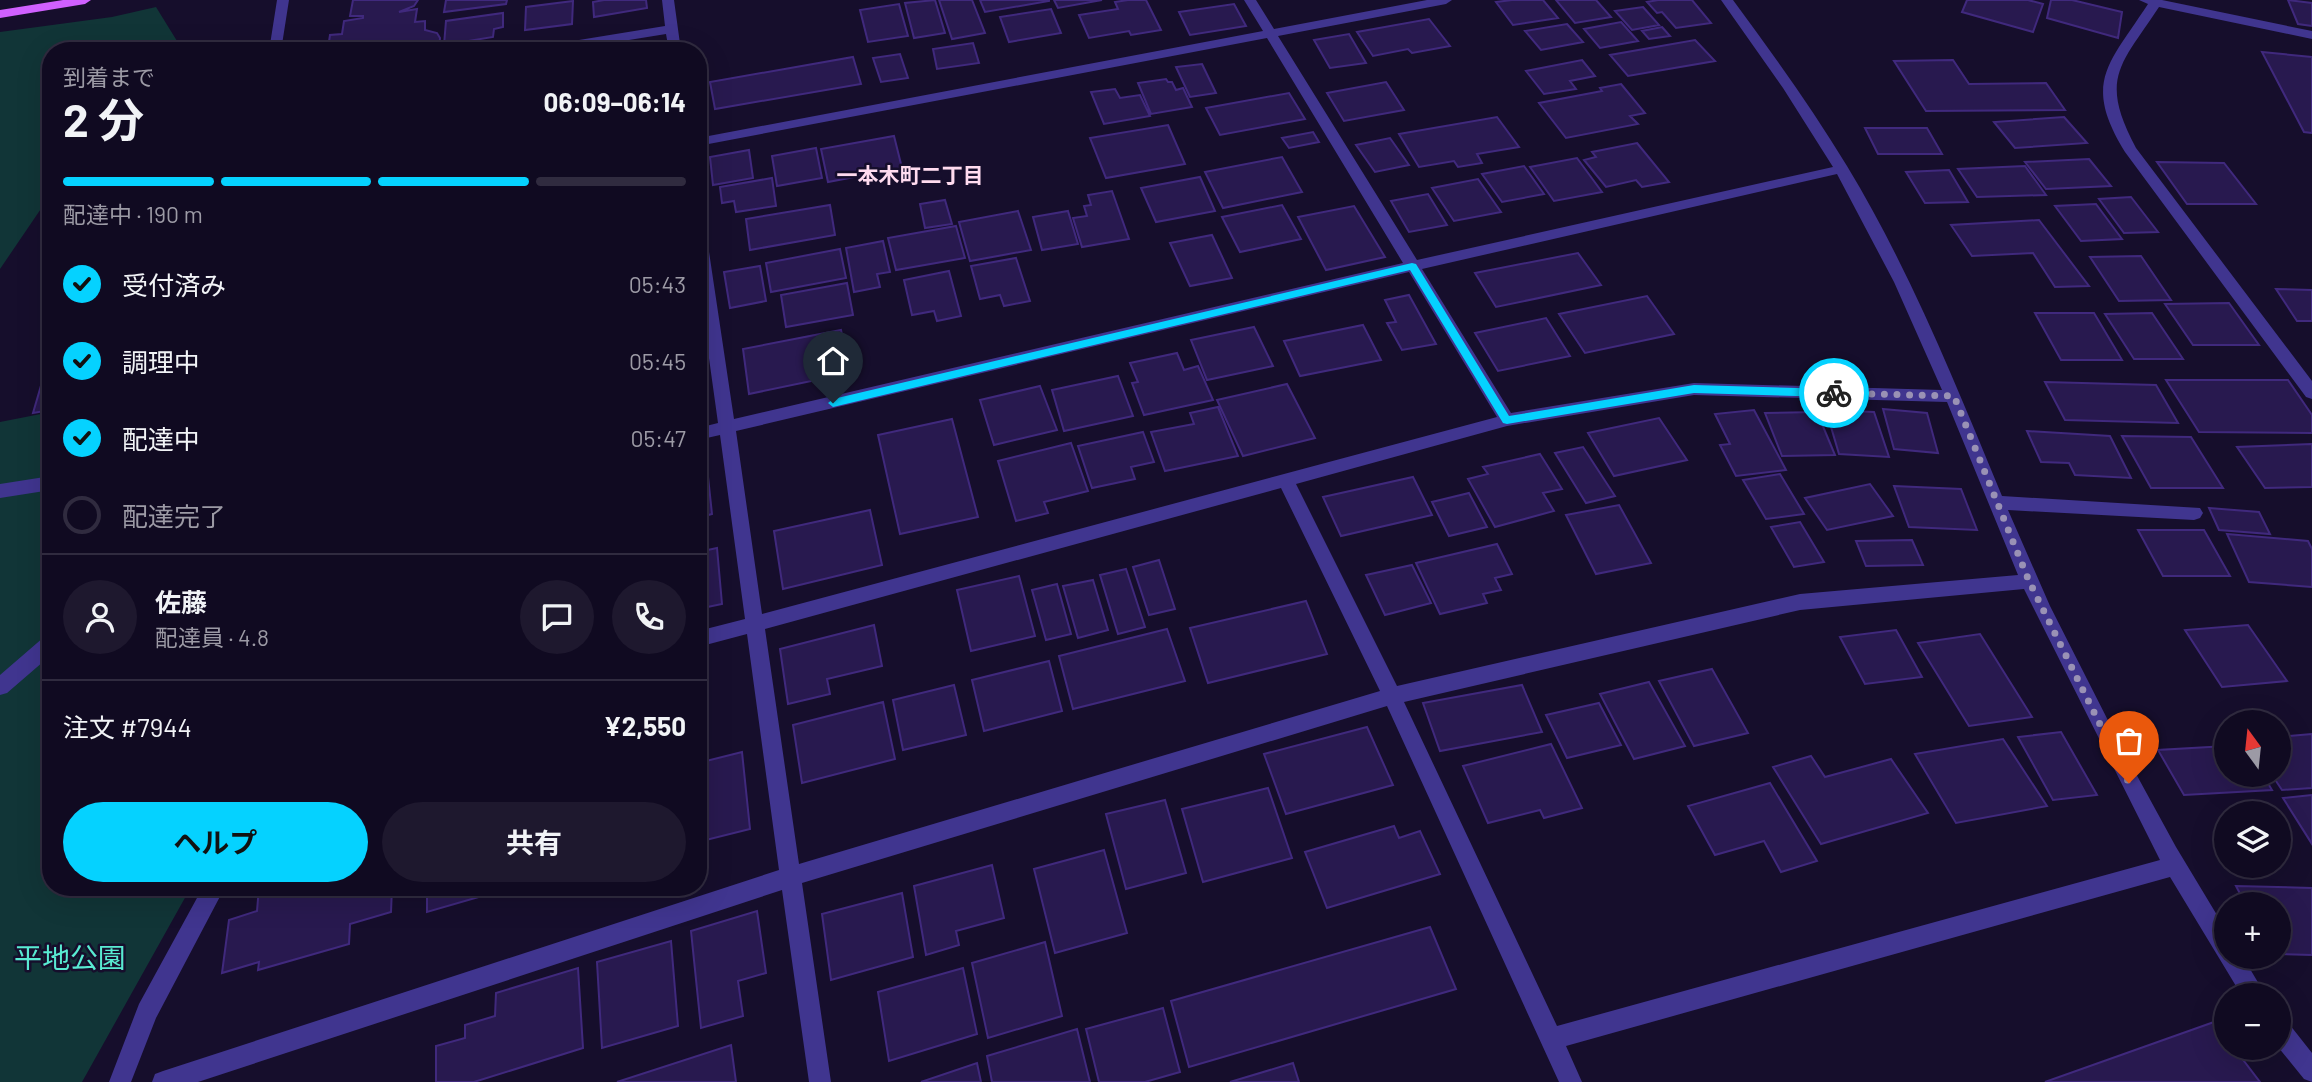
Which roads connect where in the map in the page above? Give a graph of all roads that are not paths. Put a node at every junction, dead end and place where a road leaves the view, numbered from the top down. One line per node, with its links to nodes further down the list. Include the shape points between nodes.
1 (85, 0): 9 (main road)
2 (283, 0): 14 (street)
3 (668, 0): 11 (street)
4 (1250, 0): 12 (street)
5 (1446, 0): 12 (street)
6 (1727, 0): 18 (street)
7 (2207, 0): 10 (street)
8 (2150, 1): 10 (street); 21 (street, via 2109,81 2117,124 2130,149)
9 (0, 14)
10 (2214, 15): 13 (street)
11 (672, 29): 15 (street); 16 (street)
12 (1271, 34): 17 (street); 19 (street)
13 (2312, 35)
14 (276, 42)
15 (592, 42)
16 (674, 42)
17 (707, 140)
18 (1842, 169): 19 (street); 22 (street)
19 (1412, 266): 23 (street); 24 (street)
20 (707, 286): 24 (street)
21 (2312, 393)
22 (1954, 396): 23 (street, via 1694,389); 29 (street)
23 (1507, 420): 26 (street)
24 (728, 428): 25 (street); 32 (street)
25 (707, 432)
26 (1286, 481): 32 (street); 36 (street)
27 (42, 484): 28 (street)
28 (0, 491)
29 (1997, 503): 30 (street); 31 (street)
30 (2194, 513)
31 (2029, 581): 36 (street, via 1800,602); 37 (street)
32 (754, 624): 33 (street); 38 (street)
33 (707, 637)
34 (42, 651): 35 (street)
35 (0, 687)
36 (1392, 695): 38 (street); 41 (street)
37 (2174, 866): 40 (street); 41 (street)
38 (790, 877): 45 (street); 46 (street)
39 (210, 896): 44 (street, via 147,1012)
40 (2214, 931)
41 (1551, 1039): 47 (street)
42 (2291, 1044): 43 (street)
43 (2312, 1071)
44 (120, 1082)
45 (163, 1082)
46 (820, 1082)
47 (1571, 1082)

